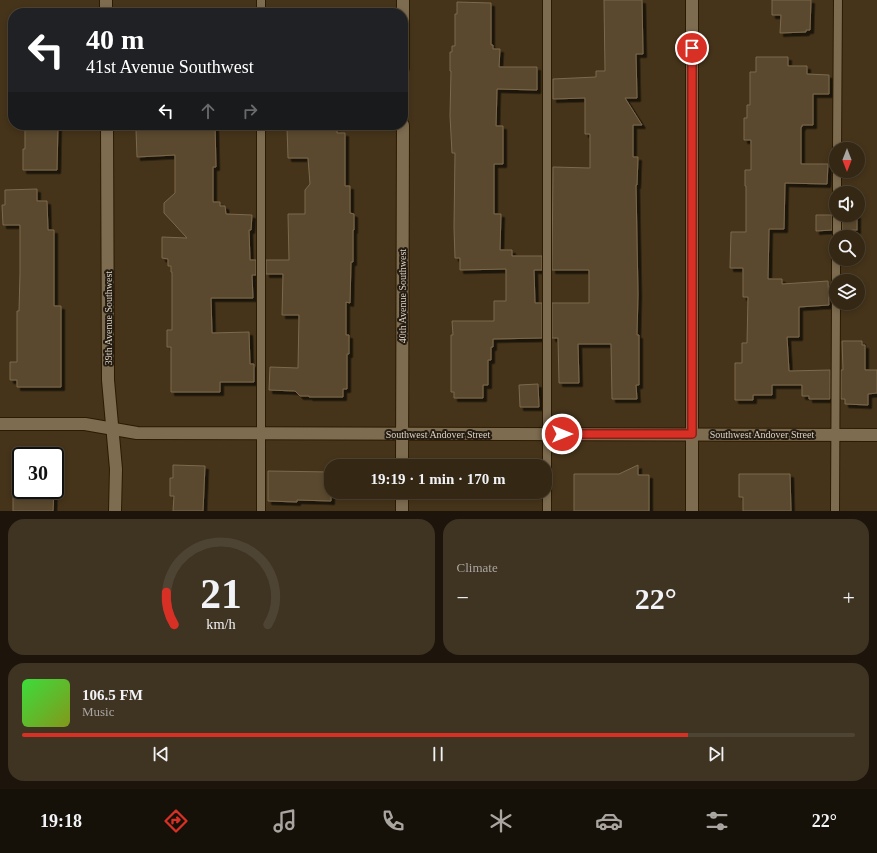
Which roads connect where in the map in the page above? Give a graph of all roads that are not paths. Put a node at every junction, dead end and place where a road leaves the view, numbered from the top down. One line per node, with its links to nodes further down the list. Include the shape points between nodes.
1 (547, 0): 13 (lane)
2 (692, 0): 14 (street)
3 (838, 0): 7 (lane)
4 (107, 130): 10 (street, 39th Avenue Southwest, via 108,380)
5 (261, 130): 11 (lane)
6 (403, 130): 12 (street, 40th Avenue Southwest)
7 (837, 142)
8 (836, 310): 15 (lane)
9 (0, 424): 10 (street, Southwest Andover Street, via 85,424)
10 (112, 428): 11 (street, Southwest Andover Street, via 137,433); 19 (street, 39th Avenue Southwest, via 116,469)
11 (261, 433): 12 (street, Southwest Andover Street); 20 (lane)
12 (402, 434): 13 (street, Southwest Andover Street); 17 (street, 40th Avenue Southwest)
13 (547, 434): 14 (street, Southwest Andover Street); 22 (lane)
14 (692, 434): 15 (street, Southwest Andover Street); 23 (street)
15 (836, 434): 16 (street, Southwest Andover Street); 24 (lane)
16 (877, 435)
17 (402, 459)
18 (402, 499): 21 (street)
19 (115, 511)
20 (261, 511)
21 (402, 511)
22 (547, 511)
23 (692, 511)
24 (835, 511)

